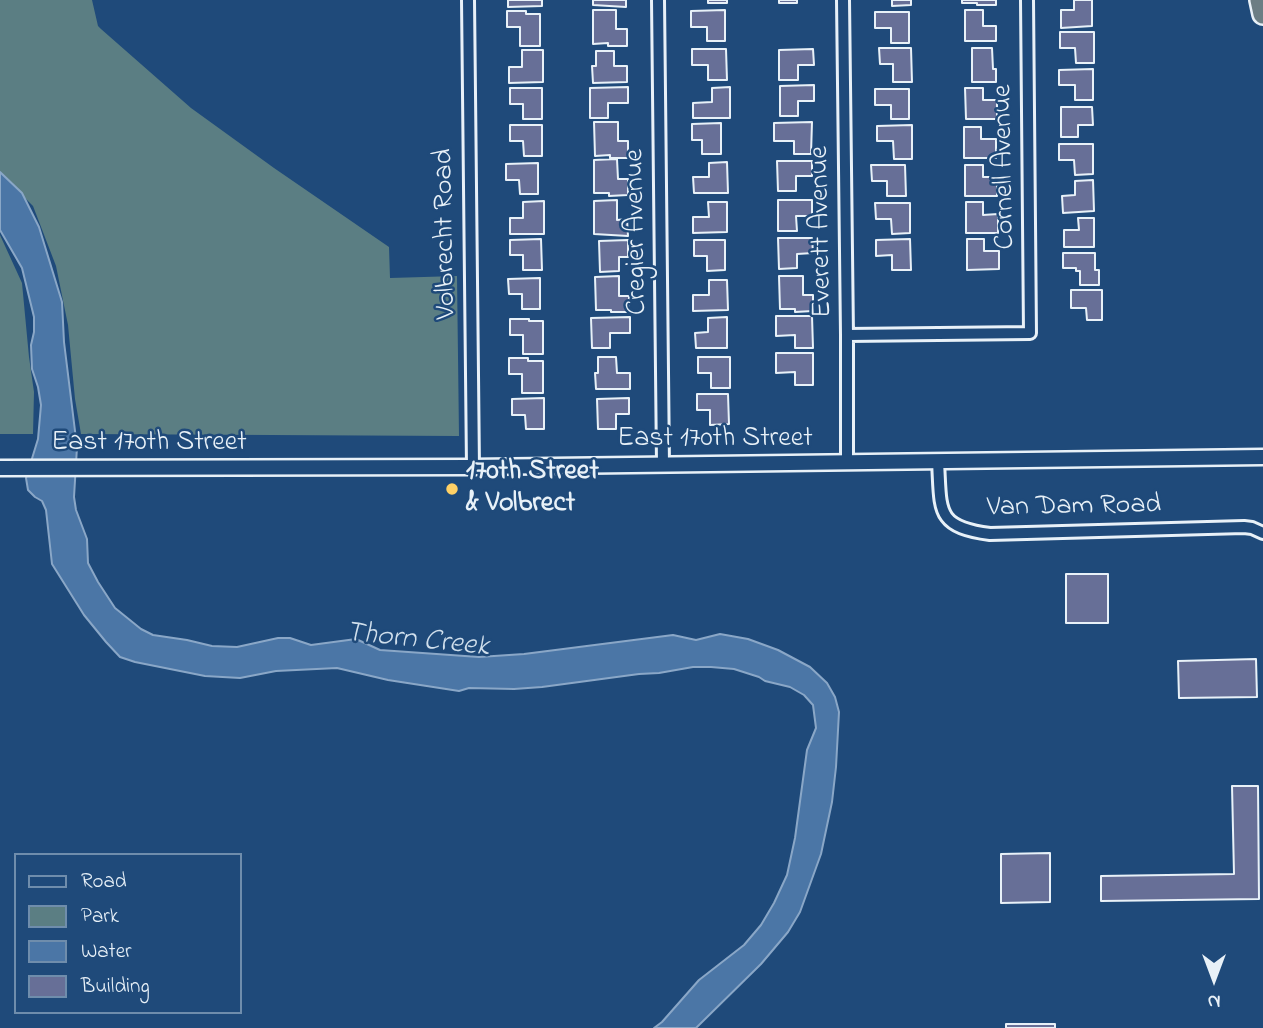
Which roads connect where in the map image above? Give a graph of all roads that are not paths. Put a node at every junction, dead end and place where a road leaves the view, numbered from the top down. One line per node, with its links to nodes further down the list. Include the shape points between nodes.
1 (468, 0): 12 (street, Volbrecht Road)
2 (658, 0): 11 (street, Cregier Avenue)
3 (843, 0): 7 (street, Everett Avenue)
4 (1027, 0): 7 (street, Cornell Avenue, via 1030,333)
5 (1259, 0): 6 (highway)
6 (1263, 14)
7 (847, 335): 10 (street, Everett Avenue)
8 (1261, 457): 9 (street, East 170th Street)
9 (938, 462): 10 (street, East 170th Street); 14 (street, Van Dam Road, via 943,514 972,532 1244,527)
10 (847, 463): 11 (street, East 170th Street)
11 (663, 464): 12 (street, East 170th Street)
12 (473, 467): 13 (street, East 170th Street)
13 (0, 468)
14 (1263, 533)

